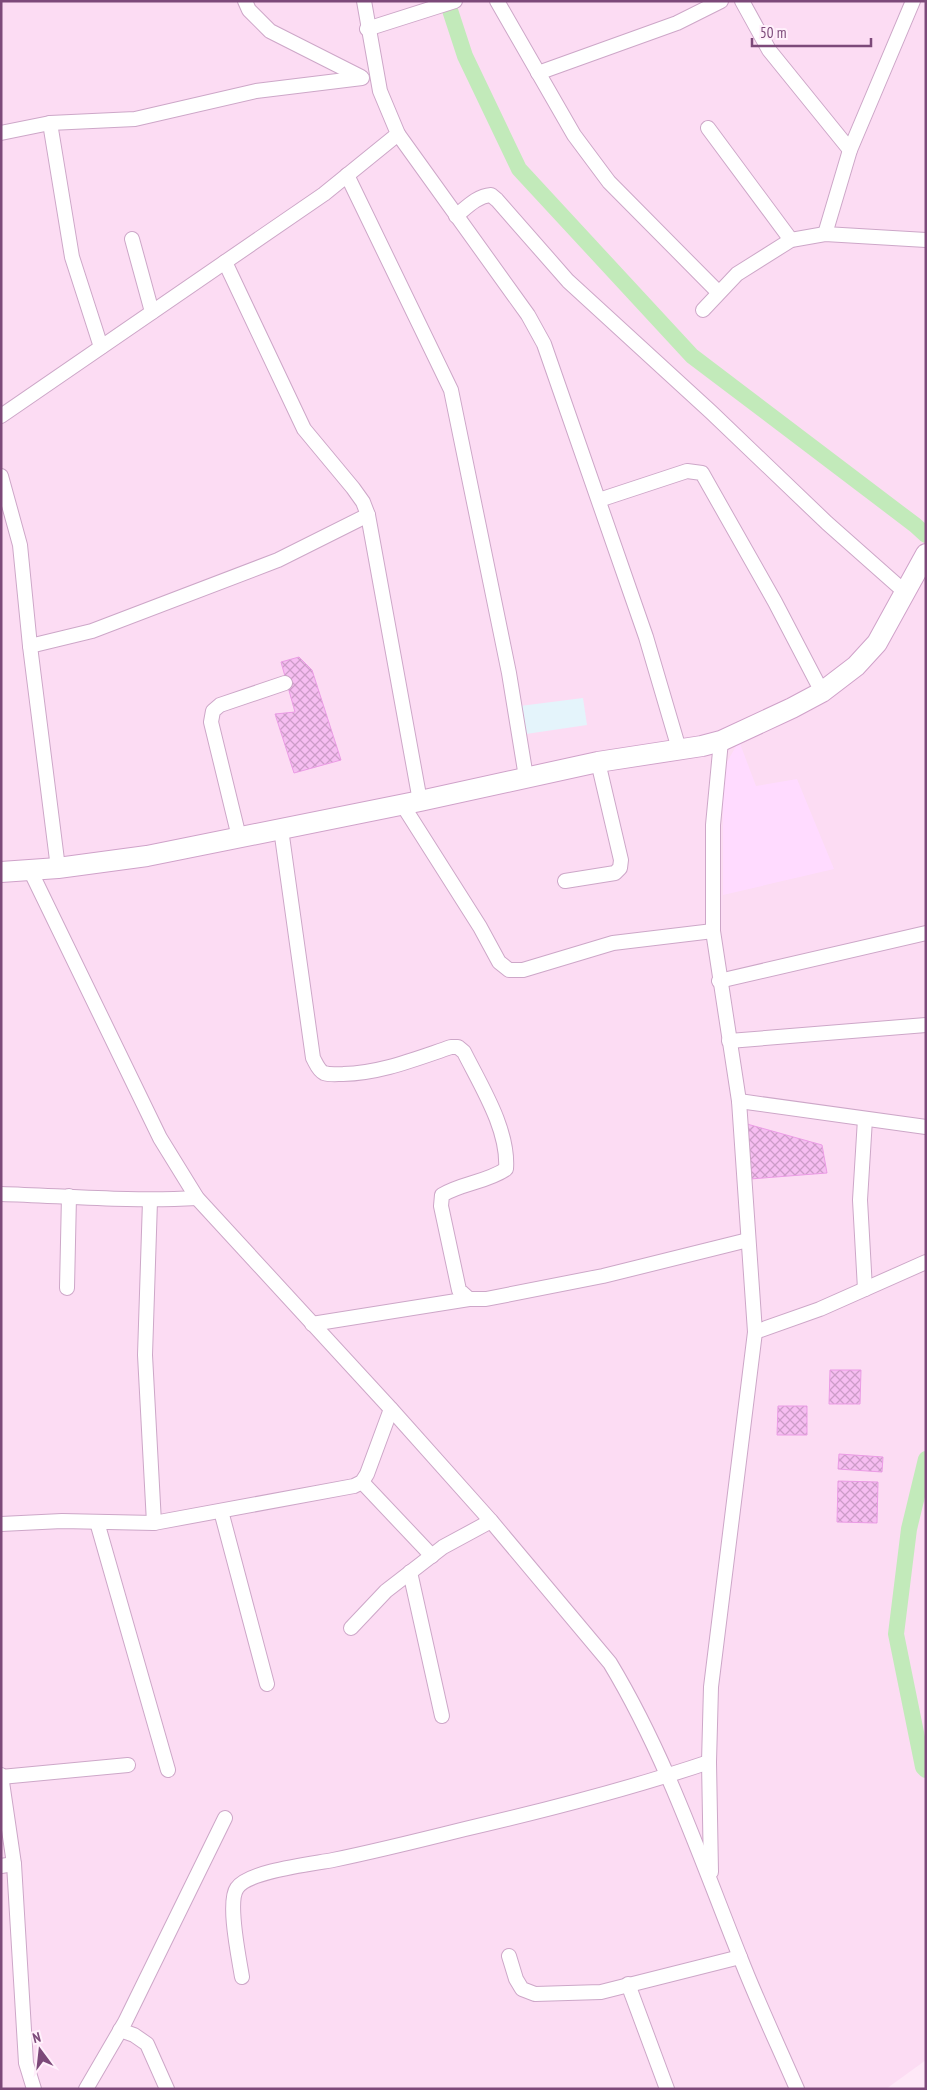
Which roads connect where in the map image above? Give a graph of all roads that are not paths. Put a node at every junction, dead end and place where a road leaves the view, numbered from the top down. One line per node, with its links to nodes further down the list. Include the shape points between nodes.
1 (245, 1): 10 (street, via 249,10 270,31)
2 (364, 1): 8 (street)
3 (455, 1): 8 (street)
4 (497, 1): 9 (street)
5 (721, 1): 9 (street, via 677,23)
6 (742, 1): 16 (street, via 769,50)
7 (913, 1): 16 (street)
8 (367, 29): 11 (street)
9 (538, 73): 24 (street, via 574,135 610,182)
10 (362, 78): 11 (street); 12 (street, via 256,91 135,119)
11 (380, 91): 15 (street)
12 (50, 123): 14 (street); 27 (street, via 72,257)
13 (708, 128): 21 (street)
14 (1, 133)
15 (398, 134): 17 (street); 18 (street)
16 (850, 150): 19 (street)
17 (347, 175): 23 (street); 40 (street, via 451,390 509,673)
18 (456, 216): 30 (street, via 537,330); 33 (street, via 484,196 491,195 497,200 568,280)
19 (825, 234): 21 (street); 22 (street)
20 (132, 239): 26 (street)
21 (791, 240): 24 (street, via 747,266)
22 (926, 240)
23 (224, 262): 26 (street); 31 (street, via 304,429 358,495)
24 (718, 292): 25 (street)
25 (703, 310)
26 (152, 312): 27 (street)
27 (101, 347): 28 (street)
28 (1, 416)
29 (1, 476): 34 (street, via 20,545)
30 (599, 500): 36 (street, via 688,471 702,473); 38 (street, via 646,637)
31 (368, 515): 34 (street, via 278,560 92,631); 41 (street)
32 (923, 559): 33 (street)
33 (906, 593): 36 (street, via 877,643 856,666)
34 (30, 646): 44 (street)
35 (285, 683): 43 (street, via 220,705 213,711 211,722)
36 (822, 692): 37 (street)
37 (721, 741): 38 (street); 48 (street, via 713,825)
38 (678, 749): 39 (street)
39 (598, 762): 40 (street); 47 (street, via 622,860 620,868 615,873)
40 (526, 777): 41 (street)
41 (411, 803): 42 (street); 48 (street, via 500,962 509,970 523,970 612,943)
42 (281, 829): 43 (street); 64 (street, via 313,1058 322,1072 330,1075 363,1074 458,1047 464,1052 490,1102 507,1159 506,1169 497,1176 442,1195 441,1206 458,1290)
43 (240, 837): 44 (street, via 147,856)
44 (58, 868): 45 (street)
45 (30, 870): 46 (street); 58 (street, via 160,1138)
46 (1, 872)
47 (566, 882)
48 (713, 931): 50 (street)
49 (926, 933): 50 (street)
50 (719, 981): 52 (street)
51 (926, 1025): 52 (street)
52 (730, 1040): 53 (street)
53 (739, 1101): 54 (street); 60 (street)
54 (865, 1119): 55 (street); 63 (street, via 860,1200)
55 (926, 1127)
56 (1, 1194): 57 (street)
57 (70, 1196): 59 (street); 62 (street)
58 (197, 1198): 59 (street); 65 (street)
59 (150, 1201): 72 (street, via 145,1355)
60 (748, 1240): 64 (street, via 603,1276 486,1299); 66 (street)
61 (926, 1262): 63 (street)
62 (67, 1288)
63 (865, 1289): 66 (street)
64 (469, 1299): 65 (street)
65 (312, 1324): 67 (street)
66 (755, 1332): 79 (street, via 712,1670)
67 (391, 1409): 68 (street); 70 (street)
68 (362, 1482): 69 (street); 74 (street)
69 (221, 1511): 72 (street); 77 (street)
70 (490, 1521): 74 (street); 83 (street, via 610,1663)
71 (97, 1522): 72 (street); 73 (street); 81 (street)
72 (154, 1523)
73 (1, 1524)
74 (432, 1556): 75 (street)
75 (410, 1572): 76 (street, via 386,1591); 78 (street)
76 (351, 1628)
77 (267, 1684)
78 (442, 1716)
79 (709, 1762): 83 (street); 86 (street)
80 (128, 1765): 82 (street)
81 (168, 1770)
82 (1, 1776): 85 (street)
83 (668, 1776): 86 (street); 89 (street, via 539,1812 248,1878 237,1887 232,1900)
84 (226, 1818): 91 (street)
85 (7, 1865): 92 (street, via 26,2062)
86 (711, 1880): 88 (street)
87 (509, 1956): 90 (street, via 522,1989 535,1994 601,1992)
88 (740, 1957): 90 (street); 96 (street)
89 (242, 1977)
90 (628, 1984): 95 (street)
91 (120, 2030): 93 (street); 94 (street, via 147,2044)
92 (34, 2089)
93 (86, 2089)
94 (167, 2089)
95 (667, 2089)
96 (797, 2089)

